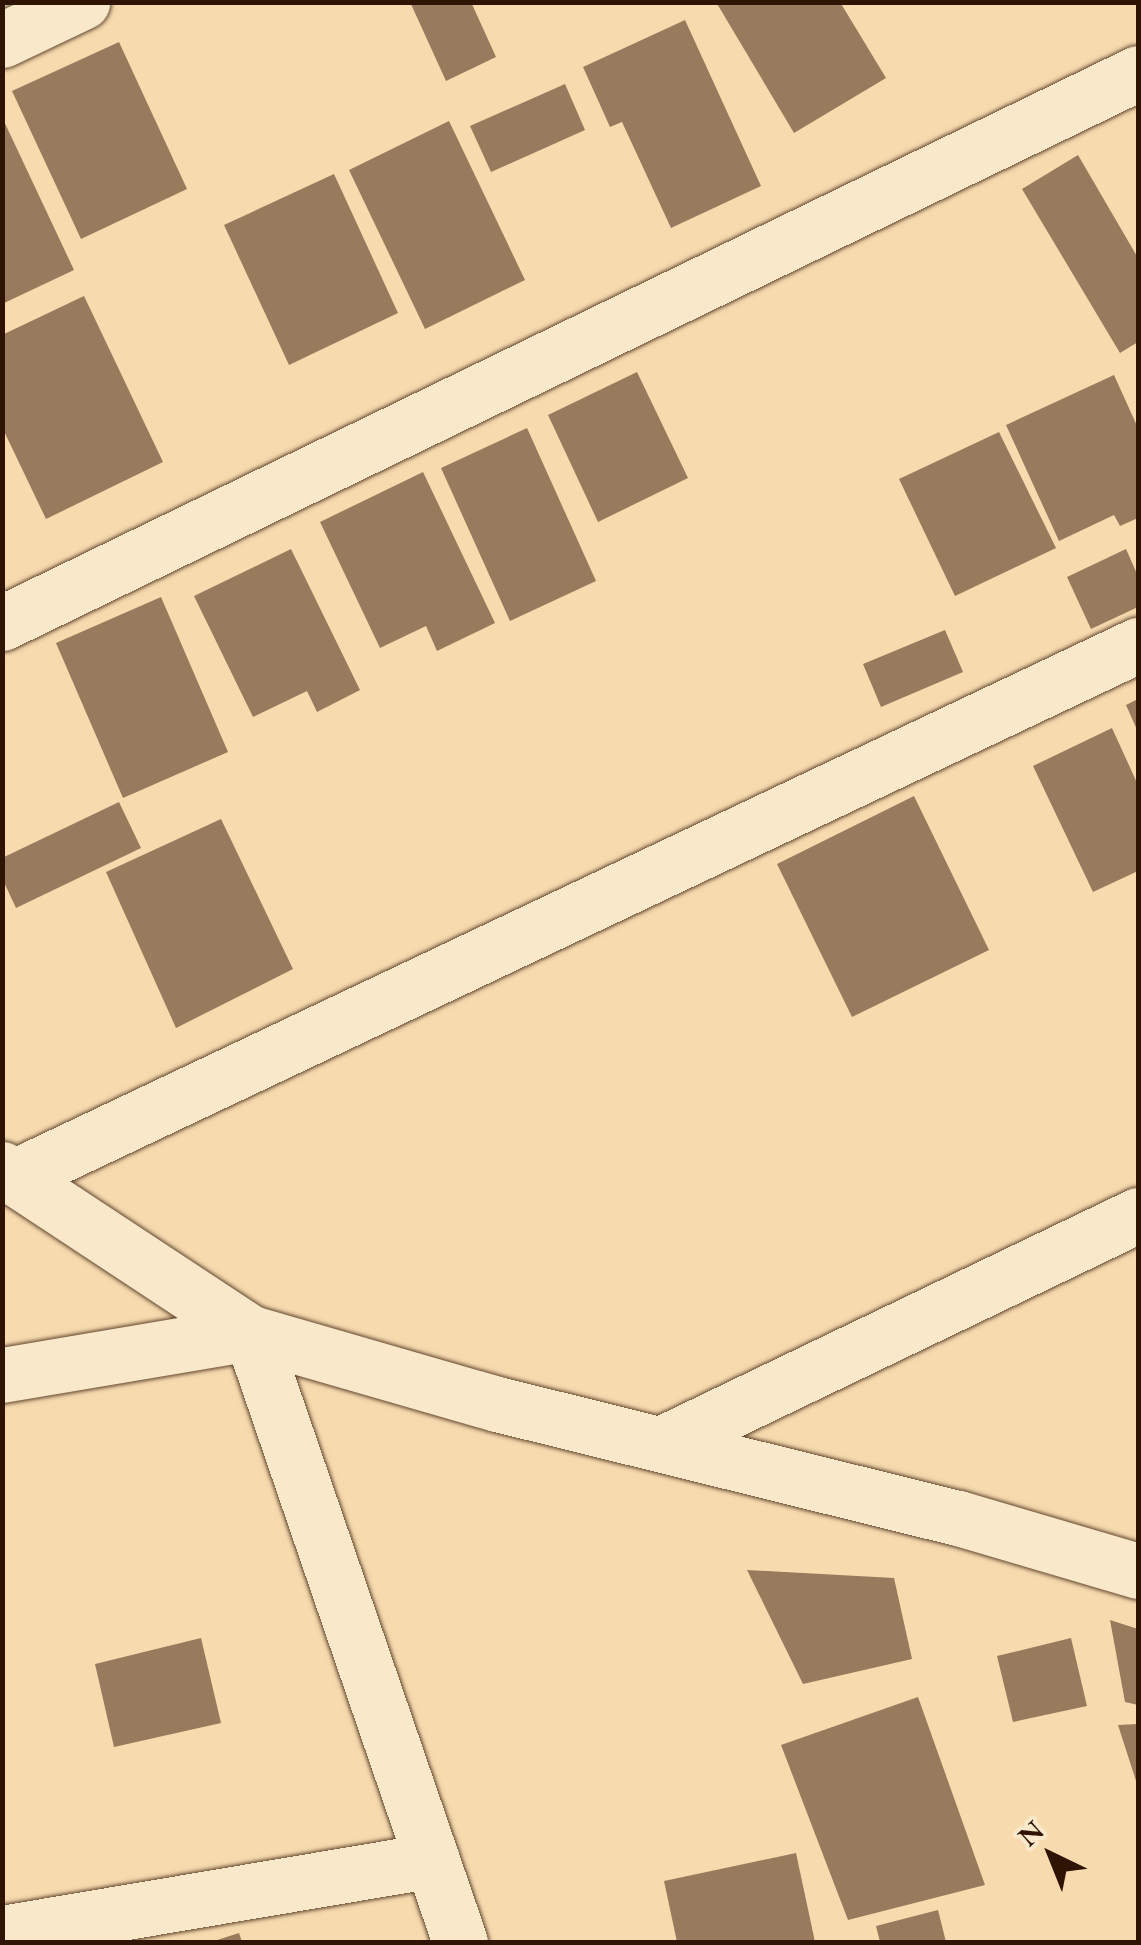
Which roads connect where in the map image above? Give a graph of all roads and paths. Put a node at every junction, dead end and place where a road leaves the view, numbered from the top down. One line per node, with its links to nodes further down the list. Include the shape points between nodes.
1 (82, 2): 2 (street)
2 (2, 40)
3 (1138, 73): 4 (street)
4 (2, 623)
5 (1138, 644): 6 (street)
6 (8, 1173): 8 (street)
7 (1138, 1215): 10 (street)
8 (252, 1333): 9 (street); 10 (street); 12 (street)
9 (2, 1376)
10 (663, 1444): 11 (street)
11 (1138, 1571)
12 (432, 1860): 13 (street); 14 (street)
13 (2, 1933)
14 (460, 1942)

